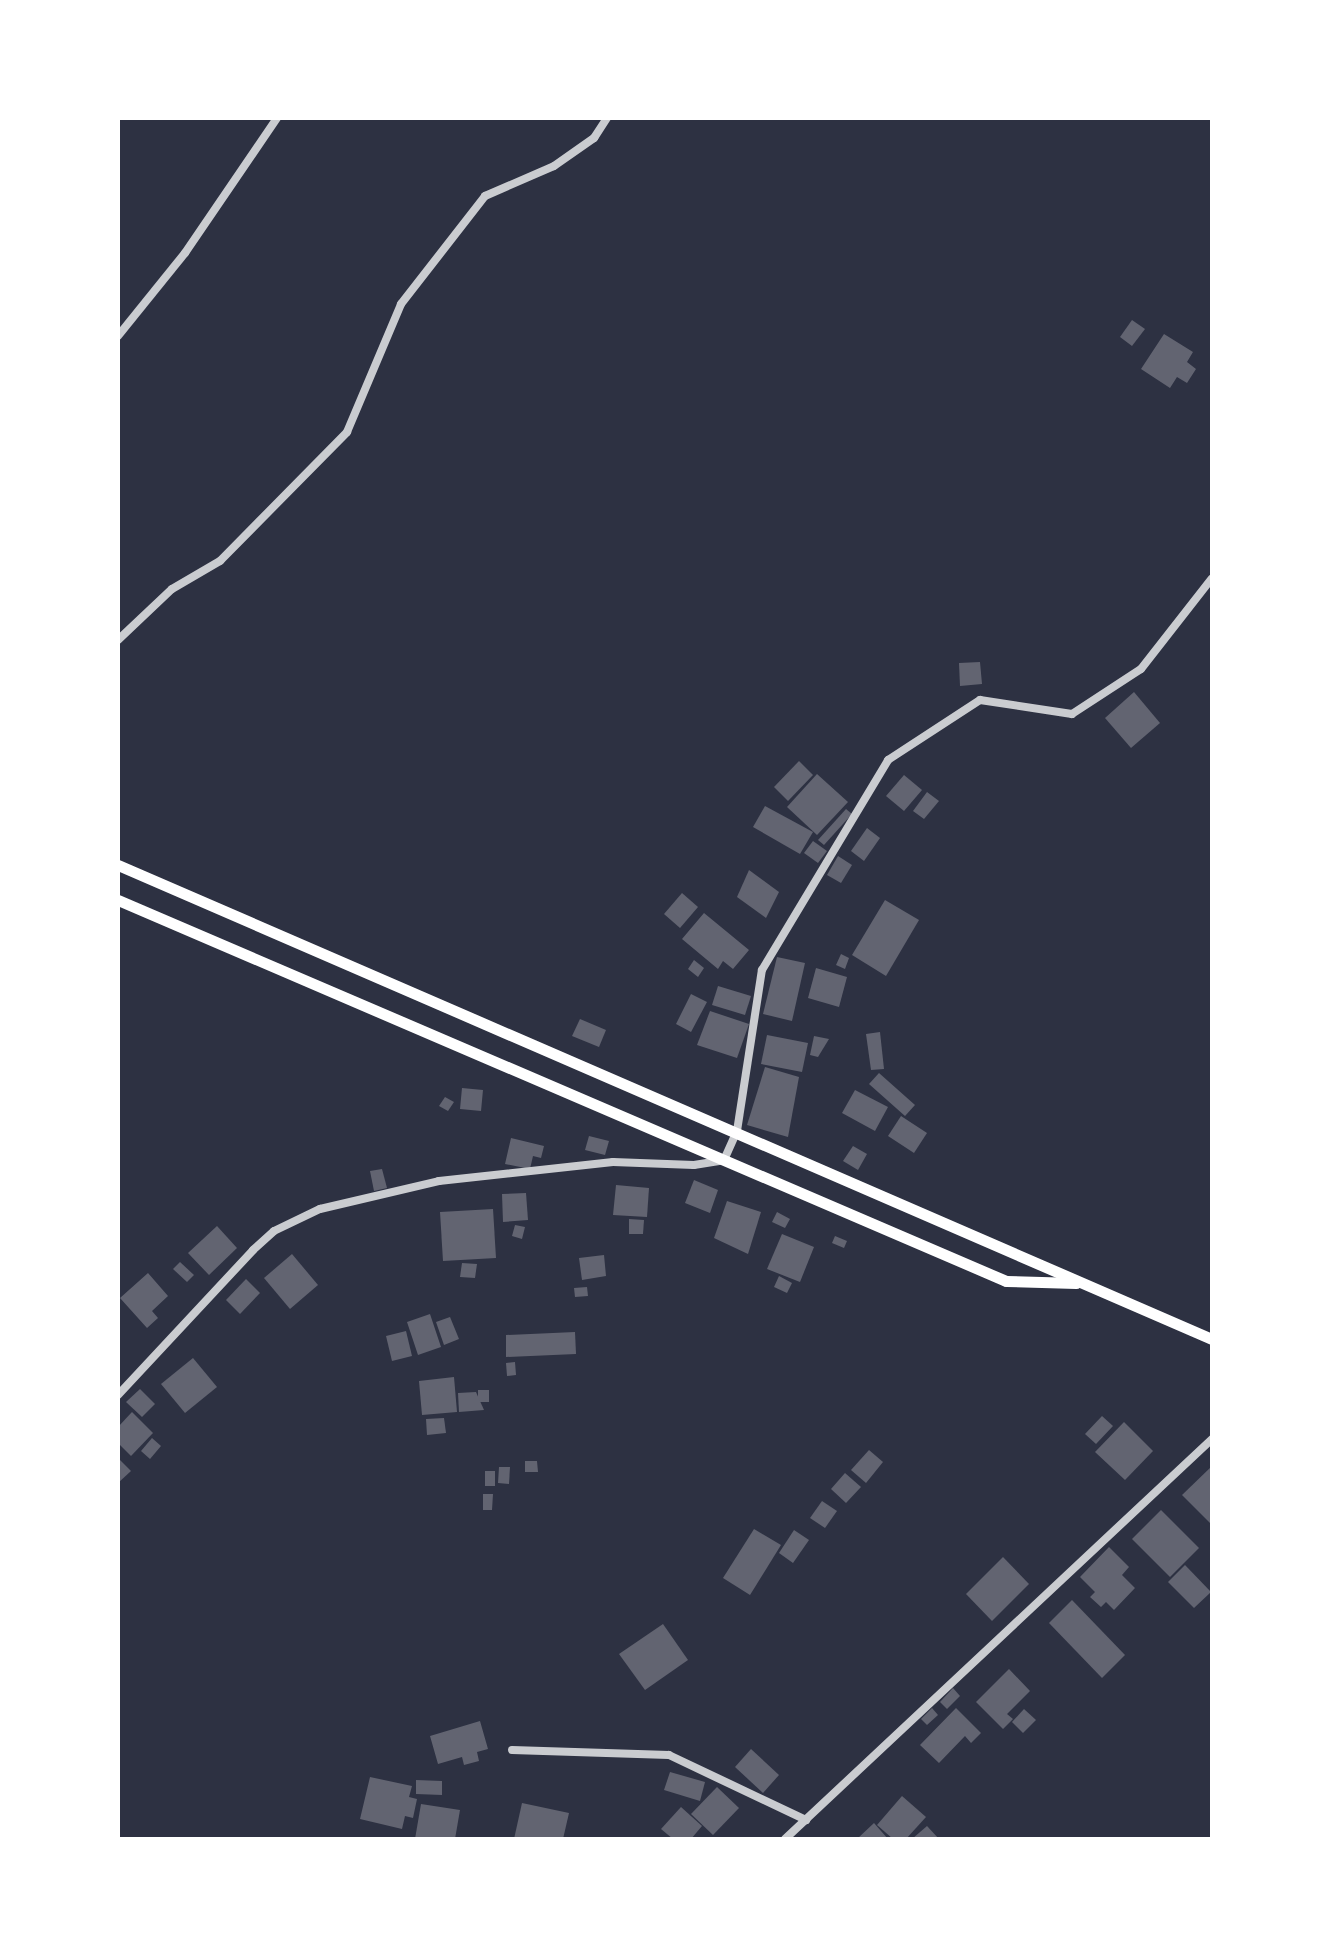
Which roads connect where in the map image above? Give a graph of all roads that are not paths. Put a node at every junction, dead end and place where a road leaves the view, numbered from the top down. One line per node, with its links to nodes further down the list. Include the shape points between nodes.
1 (277, 118): 3 (street, via 185,253)
2 (607, 118): 5 (street, via 594,138 554,166 485,196 401,304 347,432 220,561 172,589)
3 (118, 336)
4 (1212, 578): 8 (street, via 1141,669 1072,714 980,700 888,760 762,970)
5 (118, 640)
6 (118, 865): 8 (main road)
7 (118, 900): 9 (main road)
8 (737, 1131): 9 (street); 10 (main road)
9 (724, 1160): 10 (main road, via 1006,1281); 12 (street, via 694,1165 613,1162 439,1181 320,1209 274,1231 253,1250)
10 (1085, 1284): 11 (main road)
11 (1212, 1339)
12 (118, 1395)
13 (1212, 1439): 15 (street)
14 (512, 1750): 15 (street, via 669,1755)
15 (806, 1820): 16 (street)
16 (785, 1839)

